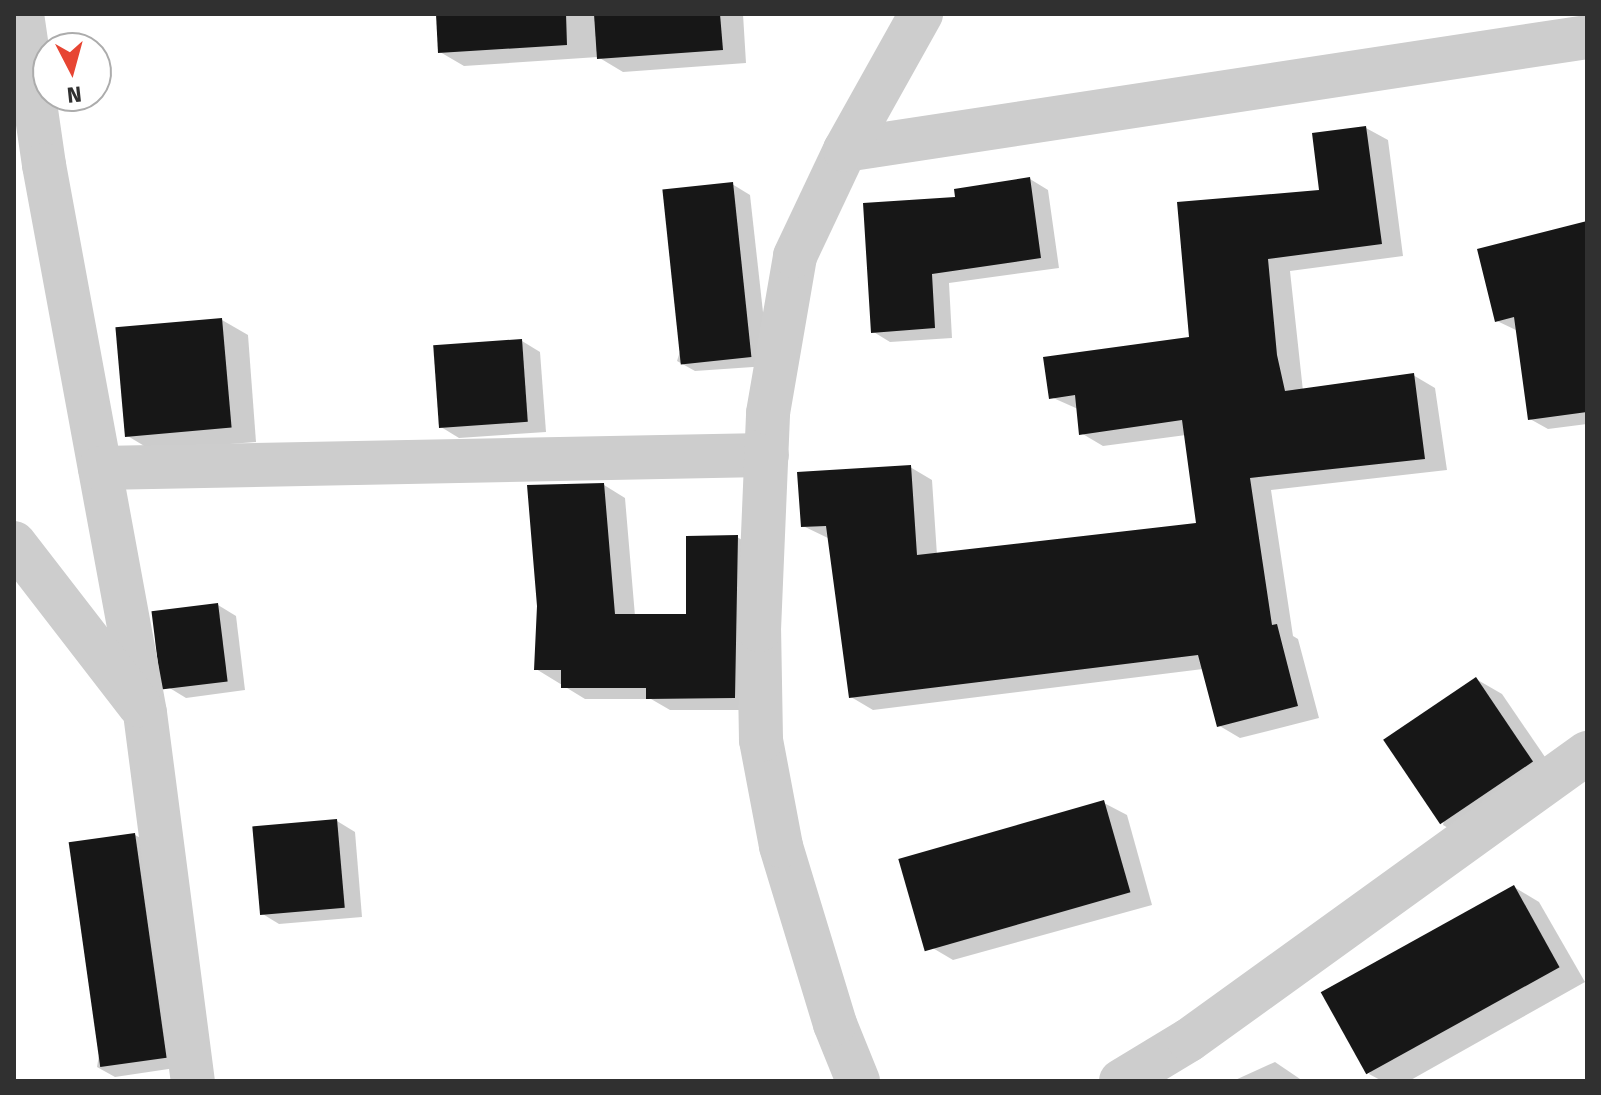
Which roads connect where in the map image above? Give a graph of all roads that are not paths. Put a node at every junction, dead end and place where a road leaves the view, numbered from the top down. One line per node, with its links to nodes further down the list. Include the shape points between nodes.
1 (22, 14): 6 (street)
2 (921, 14): 4 (street)
3 (1587, 37): 4 (street)
4 (845, 150): 5 (street, via 795,256 779,337)
5 (767, 455): 6 (street); 11 (street, via 759,630 761,740 781,846 835,1024)
6 (100, 468): 8 (street)
7 (14, 543): 8 (street)
8 (145, 713): 10 (street)
9 (1587, 753): 12 (street, via 1189,1040)
10 (193, 1081)
11 (858, 1081)
12 (1121, 1081)

